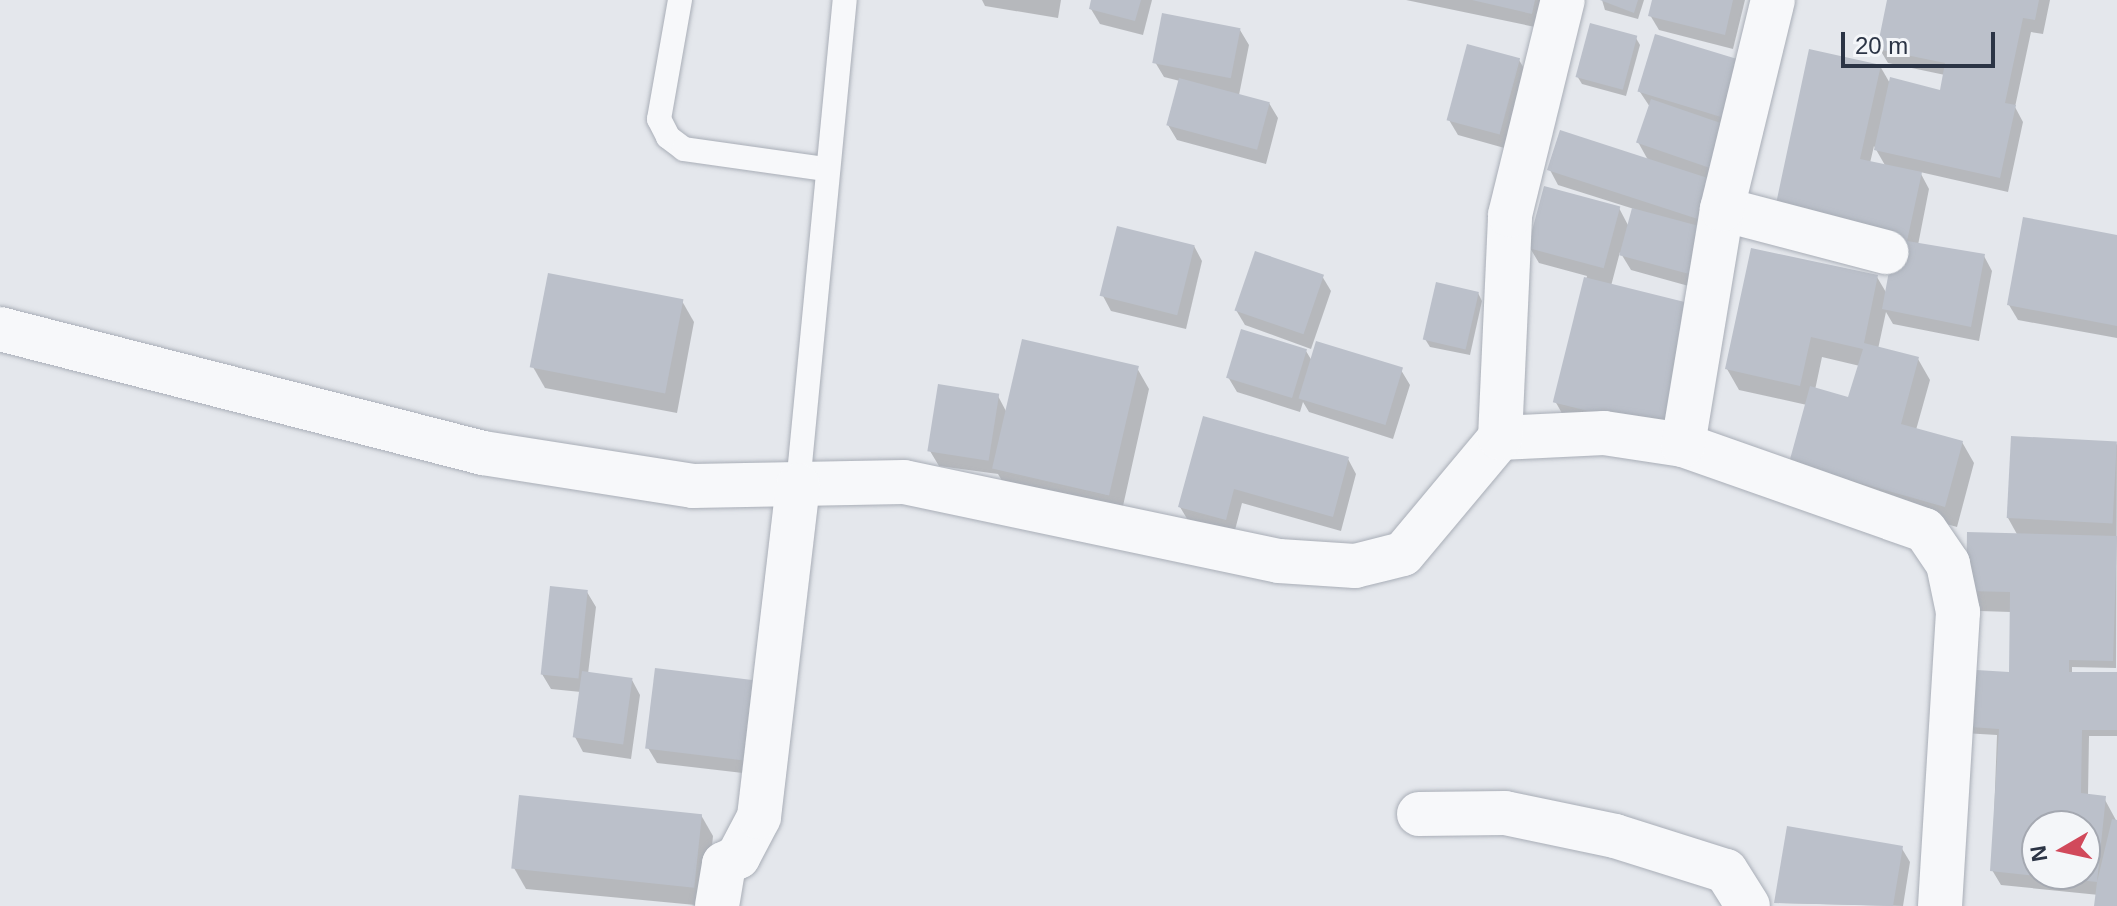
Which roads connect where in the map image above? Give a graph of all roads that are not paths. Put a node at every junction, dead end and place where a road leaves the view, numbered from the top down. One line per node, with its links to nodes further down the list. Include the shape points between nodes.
1 (680, 0): 5 (lane, via 659,119 668,137 684,149)
2 (845, 0): 5 (lane)
3 (1563, 0): 9 (street, via 1510,215)
4 (1773, 0): 6 (street)
5 (825, 169): 11 (lane)
6 (1722, 209): 7 (street); 10 (street)
7 (1886, 252)
8 (0, 329): 11 (street, via 483,453 693,486)
9 (1500, 438): 10 (street, via 1604,433); 11 (street, via 1403,554 1355,566 1279,561 904,482)
10 (1683, 445): 15 (street, via 1925,530 1948,564 1958,612)
11 (798, 485): 13 (street, via 759,817 738,857 724,864)
12 (1419, 814): 14 (street, via 1505,813 1615,836 1726,871)
13 (717, 906)
14 (1748, 906)
15 (1940, 906)

